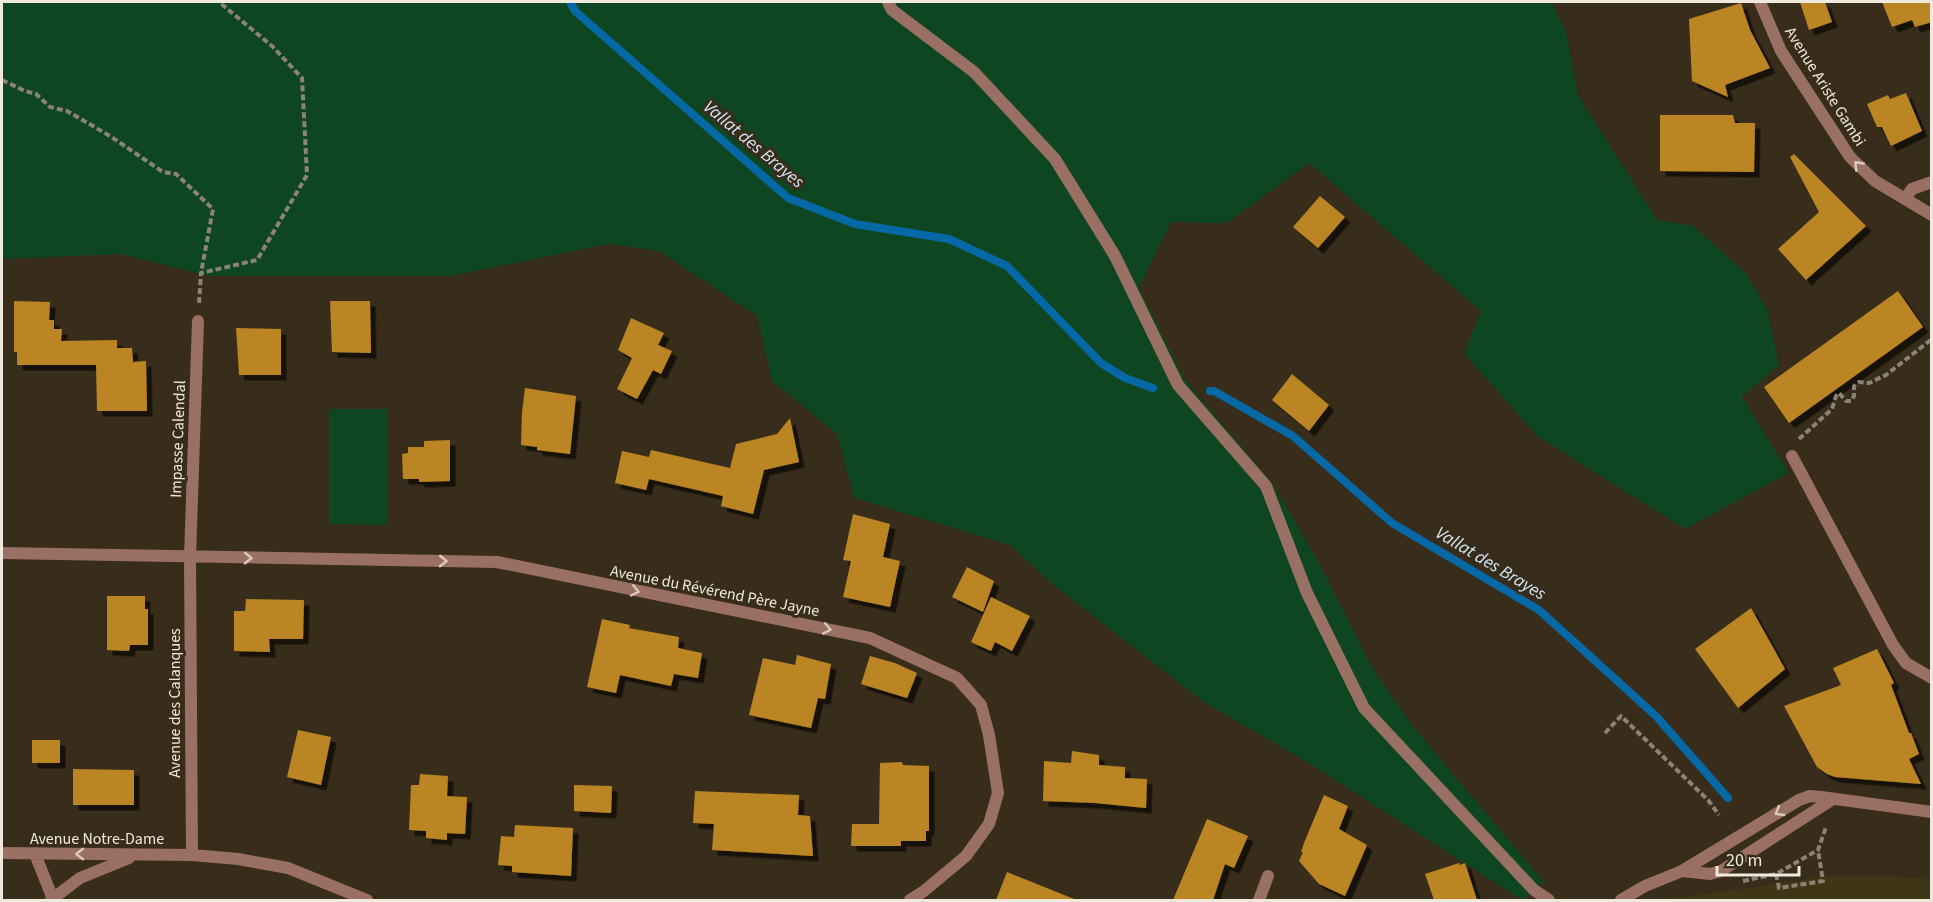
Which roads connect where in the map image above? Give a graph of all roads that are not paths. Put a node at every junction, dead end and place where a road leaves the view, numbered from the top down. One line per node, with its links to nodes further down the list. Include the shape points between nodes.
1 (888, 2): 23 (street, via 892,10 974,72 1055,159 1115,256 1178,385 1266,486 1307,593 1364,708 1534,890)
2 (1760, 2): 4 (street, Avenue Ariste Gambi, one-way to 2, via 1875,181 1850,157 1781,51)
3 (1932, 182): 4 (street, via 1912,189)
4 (1905, 199): 5 (street, Avenue Ariste Gambi)
5 (1932, 215)
6 (198, 321): 9 (street, Impasse Calendal)
7 (1792, 456): 10 (street, via 1893,645 1906,663)
8 (2, 553): 9 (street)
9 (190, 557): 16 (street, Avenue des Calanques); 21 (street, Avenue du Révérend Père Jayne, one-way to 21, via 497,562 870,638 957,678 981,705 998,793 989,824 966,856)
10 (1932, 678)
11 (1833, 799): 12 (street); 17 (street, one-way to 17, via 1810,796 1799,800); 17 (street, via 1721,871)
12 (1932, 812)
13 (2, 853): 14 (street, Avenue Notre-Dame)
14 (35, 854): 15 (street, Avenue Notre-Dame, one-way to 14); 19 (street)
15 (138, 854): 16 (street, Avenue Notre-Dame); 19 (street, via 80,878)
16 (192, 855): 20 (street, via 288,868)
17 (1682, 871): 24 (street)
18 (1268, 876): 22 (street)
19 (52, 899)
20 (366, 900)
21 (910, 900)
22 (1259, 900)
23 (1549, 900)
24 (1621, 900)

